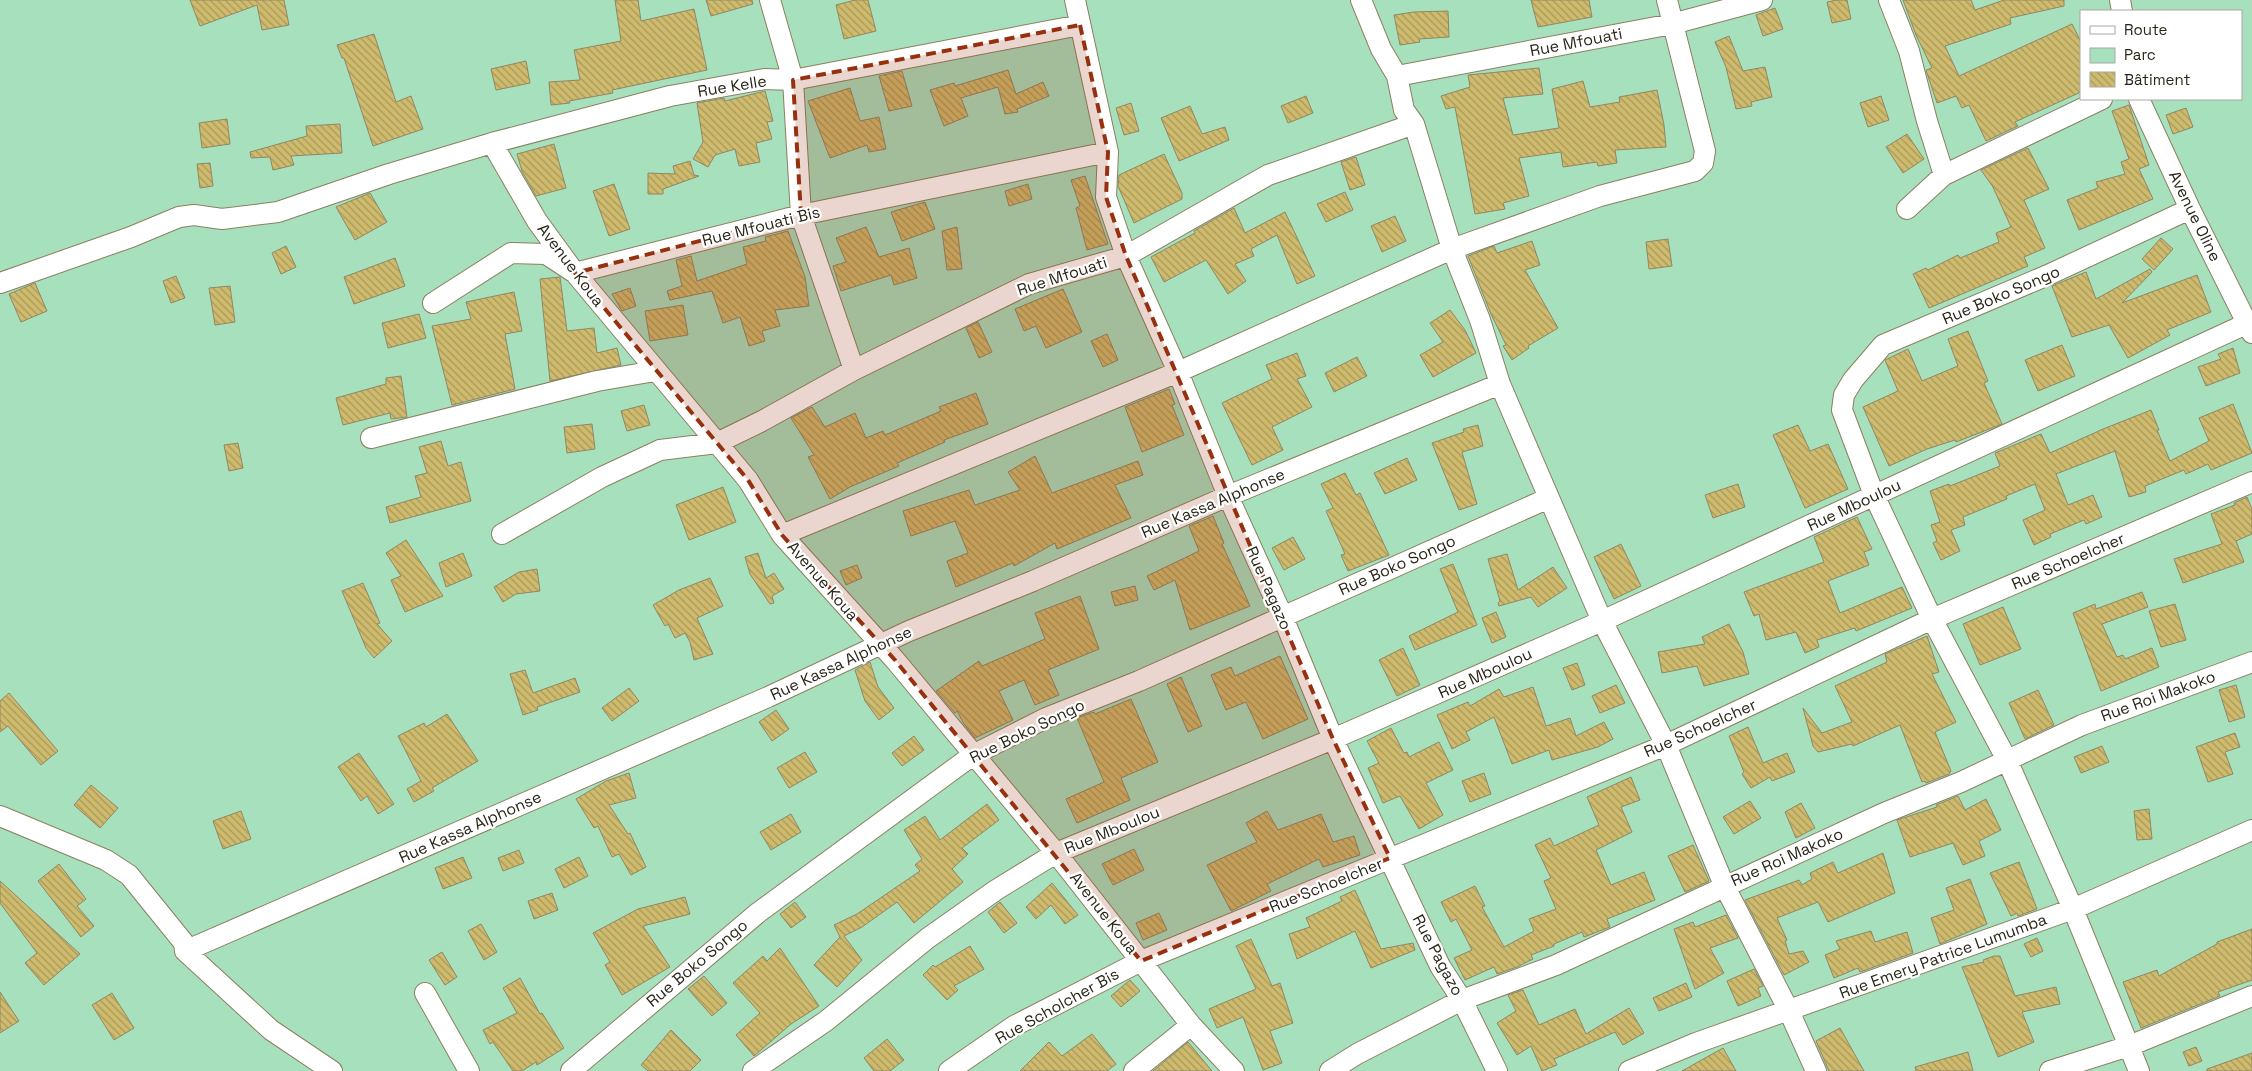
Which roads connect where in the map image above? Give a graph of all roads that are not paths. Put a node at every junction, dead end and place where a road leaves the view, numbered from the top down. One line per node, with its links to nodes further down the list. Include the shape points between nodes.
1 (770, 0): 9 (street)
2 (1075, 0): 8 (street, Rue Pagazo)
3 (1361, 0): 10 (street)
4 (1667, 0): 7 (street)
5 (1762, 0): 7 (street, Rue Mfouati)
6 (1889, 0): 16 (street, via 1909,51)
7 (1672, 24): 10 (street, Rue Mfouati); 20 (street, via 1705,151 1703,163 1695,171 1600,196)
8 (1080, 25): 9 (street, Rue Kelle); 15 (street, Rue Pagazo)
9 (793, 80): 14 (street, Rue Kelle, via 764,78 670,96); 19 (street)
10 (1398, 80): 13 (street, via 1404,110)
11 (2100, 100): 16 (street)
12 (2139, 100): 18 (street, Avenue Oline)
13 (1414, 124): 20 (street); 21 (street, Rue Mfouati, via 1268,175)
14 (492, 143): 22 (street, Avenue Koua, via 537,221); 23 (street, Rue Kelle, via 278,212 222,219 194,215 179,217)
15 (1108, 152): 19 (street, Rue Mfouati Bis); 21 (street, Rue Pagazo, via 1106,197)
16 (1944, 176): 17 (street)
17 (1907, 209)
18 (2190, 209): 25 (street, Avenue Oline); 33 (street, Rue Boko Songo, via 2048,275 1883,344 1852,380 1844,395 1842,410)
19 (801, 215): 22 (street, Rue Mfouati Bis); 26 (street)
20 (1452, 250): 28 (street); 29 (street, via 1480,320)
21 (1126, 256): 26 (street, Rue Mfouati, via 1029,284); 28 (street, Rue Pagazo)
22 (575, 273): 24 (street, via 546,254 511,253); 27 (street, Avenue Koua)
23 (0, 283)
24 (433, 303)
25 (2250, 328): 33 (street, Rue Mboulou)
26 (854, 370): 31 (street, Rue Mfouati)
27 (655, 371): 30 (street, via 597,381); 31 (street, Avenue Koua)
28 (1178, 372): 34 (street, Rue Pagazo); 37 (street)
29 (1500, 384): 34 (street, Rue Kassa Alphonse); 35 (street)
30 (371, 438)
31 (716, 443): 36 (street, Rue Mfouati, via 660,450 602,477); 37 (street, Avenue Koua, via 748,480)
32 (2252, 482): 39 (street, Rue Schoelcher)
33 (1874, 495): 39 (street); 40 (street, Rue Mboulou)
34 (1228, 496): 38 (street, Rue Pagazo); 41 (street, Rue Kassa Alphonse)
35 (1548, 498): 38 (street, Rue Boko Songo); 40 (street)
36 (502, 534)
37 (782, 535): 41 (street, Avenue Koua)
38 (1282, 615): 43 (street, Rue Pagazo); 45 (street, Rue Boko Songo, via 1139,681 1046,718)
39 (1932, 619): 44 (street, Rue Schoelcher); 46 (street)
40 (1602, 621): 43 (street, Rue Mboulou); 44 (street)
41 (879, 644): 45 (street, Avenue Koua); 53 (street, Rue Kassa Alphonse, via 758,701)
42 (2252, 662): 46 (street, Rue Roi Makoko, via 2082,725)
43 (1333, 739): 49 (street, Rue Mboulou); 50 (street, Rue Pagazo)
44 (1666, 745): 50 (street, Rue Schoelcher); 51 (street)
45 (973, 755): 49 (street, Avenue Koua); 63 (street, Rue Boko Songo, via 758,912)
46 (2007, 760): 51 (street, Rue Roi Makoko); 52 (street)
47 (0, 816): 53 (street, via 106,860 129,875 184,943)
48 (2252, 830): 52 (street, Rue Emery Patrice Lumumba)
49 (1056, 853): 54 (street, Avenue Koua); 64 (street, Rue Mboulou, via 928,938 826,1020)
50 (1390, 858): 54 (street, Rue Schoelcher); 57 (street, Rue Pagazo, via 1440,966)
51 (1724, 885): 57 (street, Rue Roi Makoko, via 1556,965); 58 (street)
52 (2073, 909): 58 (street, Rue Emery Patrice Lumumba); 60 (street)
53 (185, 952): 61 (street, via 271,1030)
54 (1141, 961): 59 (street, Avenue Koua); 65 (street, Rue Scholcher Bis, via 1014,1026)
55 (425, 993): 62 (street)
56 (2252, 996): 60 (street)
57 (1462, 1000): 68 (street, Rue Roi Makoko); 69 (street, Rue Pagazo)
58 (1789, 1011): 70 (street, Rue Emery Patrice Lumumba, via 1696,1043); 71 (street)
59 (1191, 1025): 66 (street); 67 (street, Avenue Koua)
60 (2129, 1046): 72 (street); 73 (street)
61 (332, 1071)
62 (469, 1071)
63 (571, 1071)
64 (753, 1071)
65 (949, 1071)
66 (1134, 1071)
67 (1234, 1071)
68 (1330, 1071)
69 (1497, 1071)
70 (1629, 1071)
71 (1816, 1071)
72 (2050, 1071)
73 (2139, 1071)

